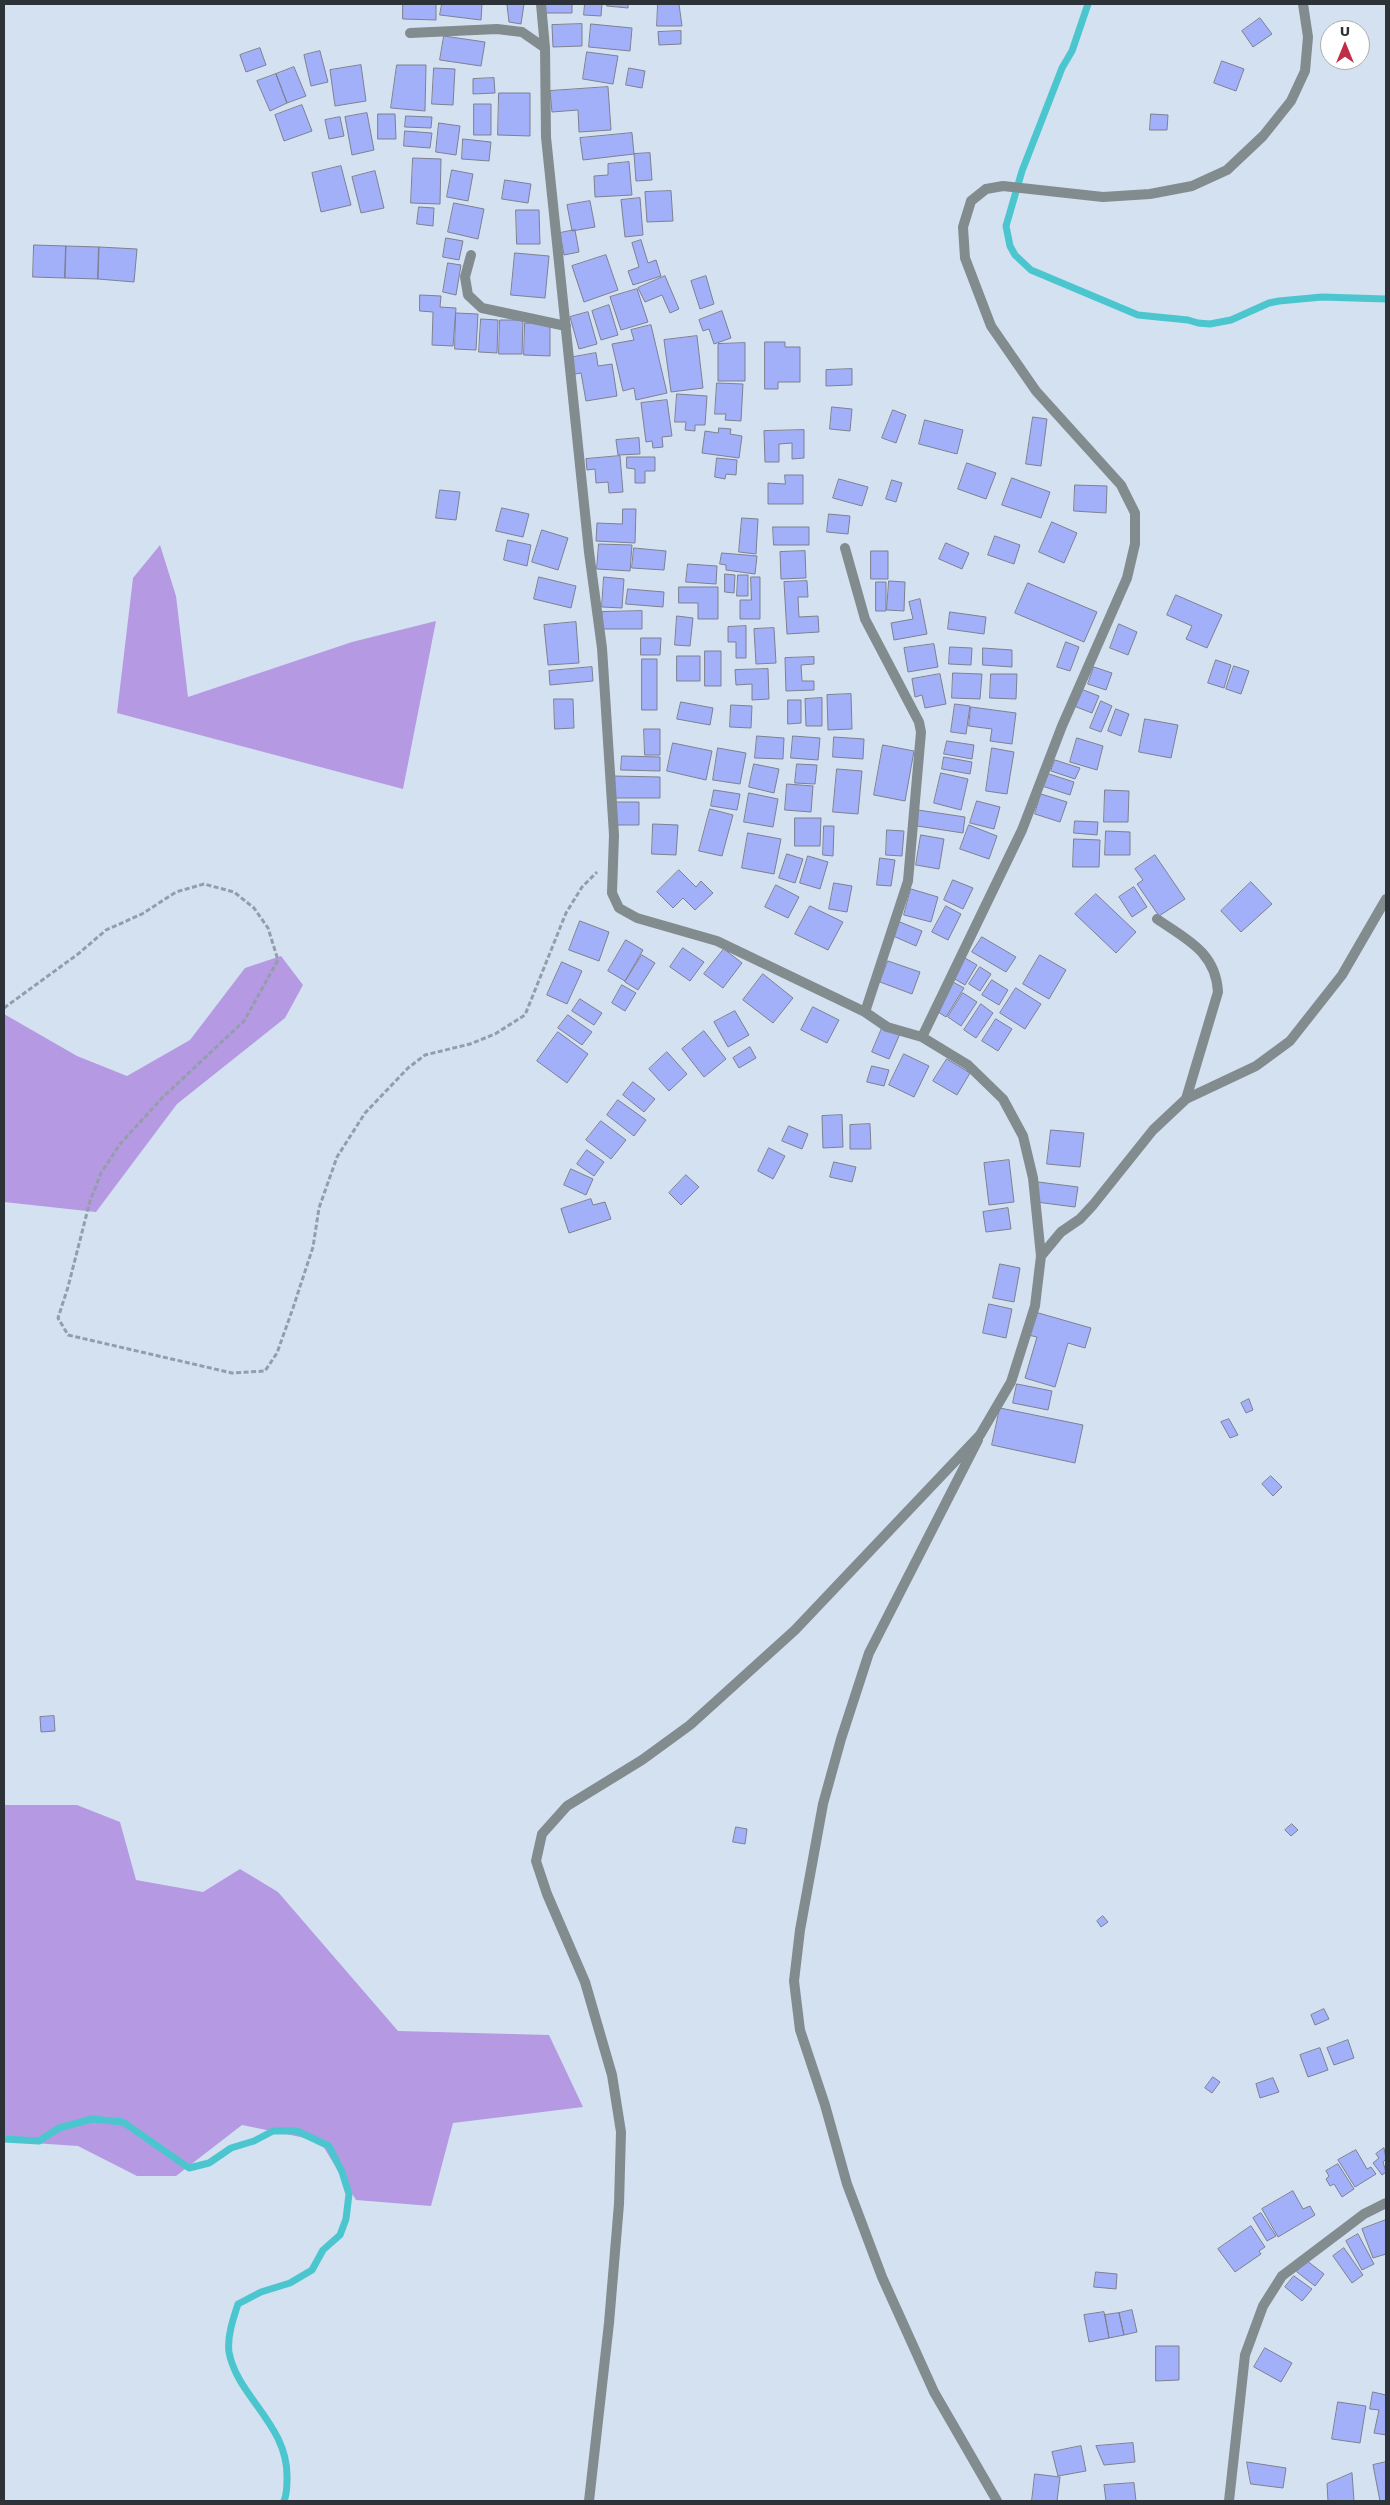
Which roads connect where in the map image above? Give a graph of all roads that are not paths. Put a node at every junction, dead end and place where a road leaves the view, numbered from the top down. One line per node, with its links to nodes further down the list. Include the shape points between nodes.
1 (541, 4): 4 (street)
2 (1303, 4): 11 (street, via 1308,37 1305,71 1291,102 1263,136 1227,170 1192,186 1150,194 1103,197 1003,186 986,189 971,201 963,227 965,258 991,326 1036,391 1121,484 1134,513 1135,544 1127,578 1062,726 1022,830)
3 (410, 33): 4 (street, via 496,29 522,32)
4 (545, 48): 6 (street, via 546,137)
5 (471, 254): 6 (street, via 465,277 468,295 482,308)
6 (566, 326): 10 (street, via 602,648 614,835 612,892 619,908 637,918 717,941)
7 (845, 548): 10 (street, via 865,619 920,722 921,732 908,881)
8 (1386, 899): 12 (street, via 1342,975 1290,1041 1256,1066)
9 (1157, 919): 12 (street, via 1205,955 1217,976 1218,992)
10 (864, 1012): 11 (street, via 887,1027)
11 (922, 1037): 13 (street, via 968,1065 1003,1099 1019,1128 1033,1178)
12 (1186, 1099): 13 (street, via 1153,1130 1093,1205 1061,1232)
13 (1041, 1256): 14 (street, via 1035,1306 1024,1345 1011,1382)
14 (980, 1435): 16 (street, via 795,1630 690,1725 642,1760 567,1806 542,1834 536,1861 584,1982 612,2074 620,2132 619,2204 610,2313); 17 (street, via 869,1653 823,1804 794,1981 800,2030 847,2184 882,2277 934,2392)
15 (1386, 2203): 18 (street, via 1364,2214 1282,2276 1263,2306 1245,2355)
16 (589, 2501)
17 (997, 2501)
18 (1229, 2501)

